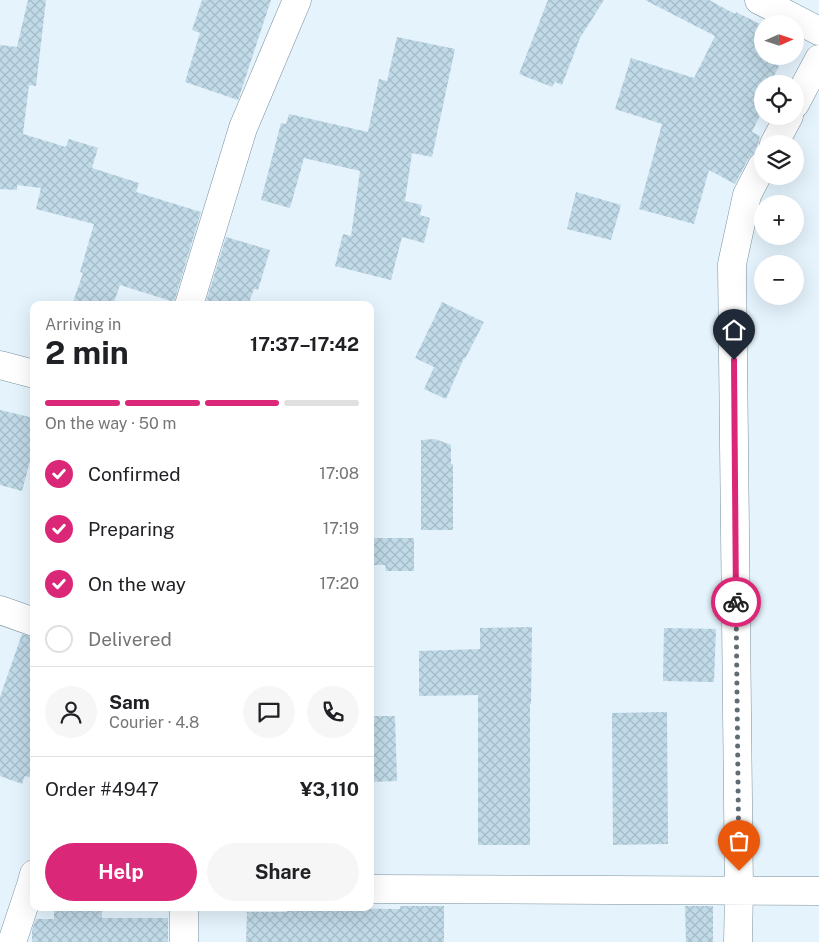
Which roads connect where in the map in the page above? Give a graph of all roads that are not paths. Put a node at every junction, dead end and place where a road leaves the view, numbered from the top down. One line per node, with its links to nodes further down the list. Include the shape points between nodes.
1 (297, 0): 7 (street, via 243,128)
2 (759, 0): 3 (street)
3 (819, 31)
4 (819, 58): 5 (street)
5 (804, 87)
6 (754, 181): 14 (street, via 747,195 732,264)
7 (190, 301)
8 (0, 364): 9 (street)
9 (30, 373)
10 (0, 610): 11 (street)
11 (30, 621)
12 (374, 889): 14 (street)
13 (30, 890): 17 (street)
14 (739, 890): 15 (street); 19 (street)
15 (819, 891)
16 (184, 911): 18 (street)
17 (12, 942)
18 (184, 942)
19 (738, 942)

